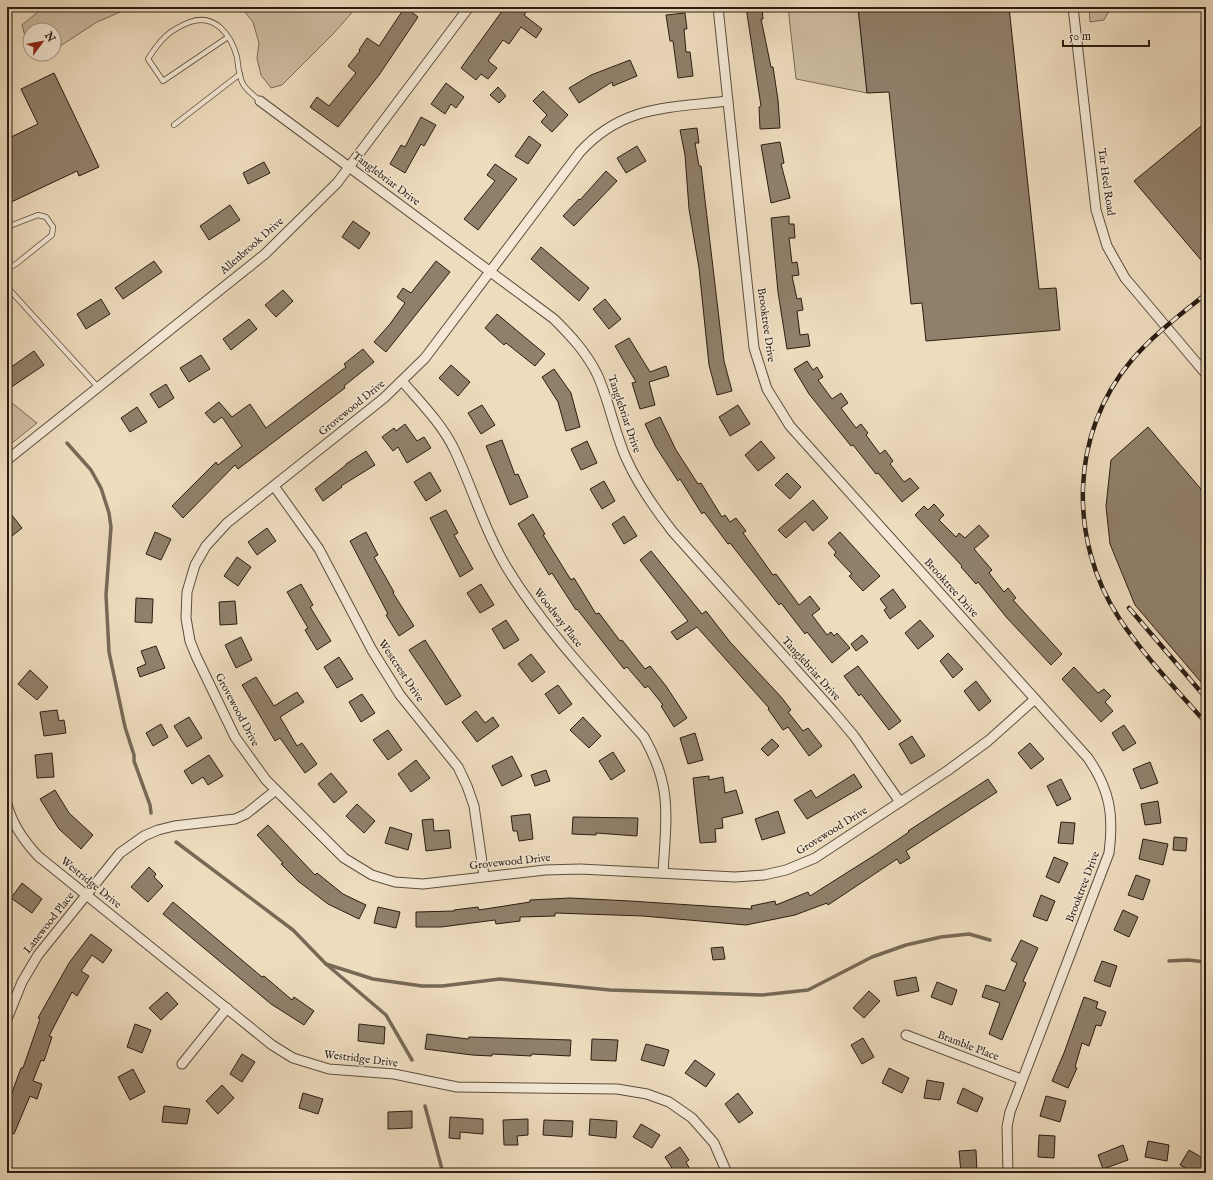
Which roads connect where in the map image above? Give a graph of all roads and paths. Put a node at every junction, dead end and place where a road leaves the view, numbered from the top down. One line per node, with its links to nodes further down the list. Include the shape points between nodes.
1 (469, 7): 9 (street, Allenbrook Drive)
2 (718, 7): 7 (street, Brooktree Drive)
3 (1073, 7): 14 (street, Tar Heel Road, via 1096,210 1103,234 1118,268 1133,290)
4 (228, 36): 4 (lane, via 213,21 198,19 179,26 160,40 148,59 163,81); 5 (lane)
5 (240, 74): 6 (lane, via 242,84); 8 (lane)
6 (260, 101): 9 (street, Tanglebriar Drive)
7 (728, 101): 12 (street, Grovewood Drive, via 649,110 627,117 602,131 580,152); 19 (street, Brooktree Drive, via 754,348 767,389 790,426)
8 (174, 125)
9 (349, 167): 12 (street, Tanglebriar Drive); 16 (street, Allenbrook Drive, via 325,196 265,254)
10 (7, 227): 11 (lane, via 38,215 46,217 53,227 52,235)
11 (7, 269)
12 (490, 272): 15 (street, Grovewood Drive, via 439,341); 21 (street, Tanglebriar Drive, via 554,319 585,353 597,375 626,457 639,485 655,509 854,736)
13 (7, 287): 16 (lane)
14 (1206, 374)
15 (402, 381): 18 (street, Grovewood Drive); 23 (street, Woodway Place, via 437,421 449,440 494,543 524,595 548,628 644,737 656,758 666,796)
16 (97, 386): 17 (street, Allenbrook Drive)
17 (7, 460)
18 (274, 486): 20 (street, Grovewood Drive, via 227,523 206,546 195,565 185,606 190,641 226,719 248,757); 24 (street, Westcrest Drive, via 319,549 372,650 400,695 458,767 474,806)
19 (1035, 699): 21 (street, Grovewood Drive, via 988,741); 30 (street, Brooktree Drive, via 1088,758 1098,773 1110,804 1112,829 1109,853)
20 (276, 790): 24 (street, Grovewood Drive, via 344,858 372,875 395,882 418,884); 25 (street, Lanewood Place, via 236,820 174,826 144,836 120,853)
21 (900, 802): 23 (street, Grovewood Drive, via 815,858 786,870 751,876)
22 (7, 804): 25 (street, Westridge Drive, via 26,844)
23 (663, 873): 24 (street, Grovewood Drive, via 580,869)
24 (484, 876)
25 (86, 894): 26 (street, Westridge Drive); 27 (street, Lanewood Place, via 38,955 22,982)
26 (227, 1008): 29 (street); 31 (street, Westridge Drive, via 283,1052 312,1065 329,1069 394,1074 457,1087 617,1090 648,1094 669,1102 692,1118 714,1143)
27 (7, 1019)
28 (906, 1035): 30 (street, Bramble Place)
29 (182, 1064)
30 (1021, 1079): 32 (street, Brooktree Drive, via 1007,1127)
31 (727, 1173)
32 (1008, 1173)

